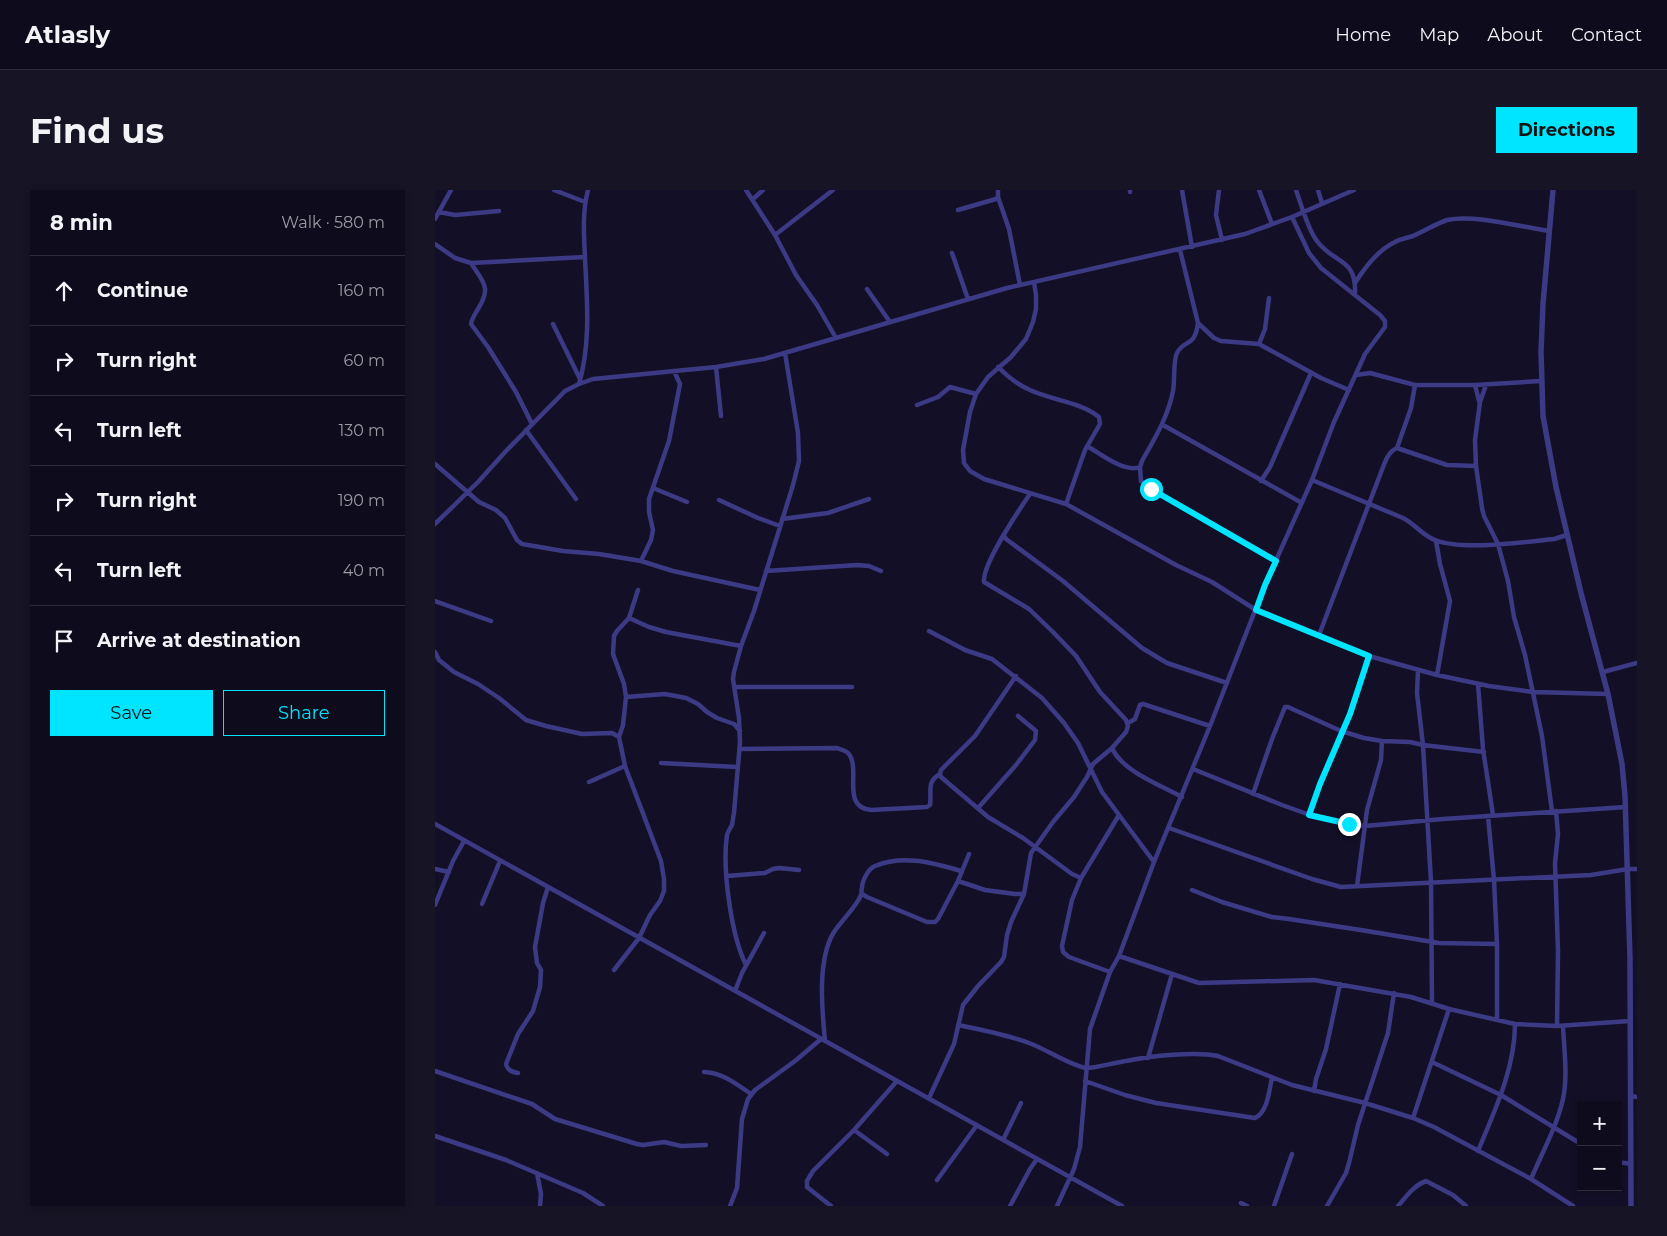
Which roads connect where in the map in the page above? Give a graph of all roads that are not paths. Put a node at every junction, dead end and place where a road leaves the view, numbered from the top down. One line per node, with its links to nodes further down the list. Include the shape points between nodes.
1 (451, 190): 21 (street)
2 (554, 190): 17 (street)
3 (588, 190): 17 (street)
4 (747, 190): 16 (street)
5 (763, 190): 16 (street)
6 (833, 190): 27 (street)
7 (998, 190): 15 (street)
8 (1182, 190): 30 (street)
9 (1219, 190): 28 (street, via 1216,215)
10 (1259, 190): 25 (street)
11 (1296, 190): 22 (street)
12 (1318, 190): 18 (street)
13 (1354, 190): 18 (street)
14 (1553, 190): 26 (street)
15 (998, 197): 19 (street); 39 (street, via 1009,229)
16 (753, 199): 27 (street)
17 (585, 202): 33 (street)
18 (1323, 203): 22 (street)
19 (958, 210)
20 (499, 211): 21 (street, via 455,215)
21 (439, 212): 24 (street)
22 (1304, 212): 23 (street); 36 (street, via 1317,241)
23 (1292, 217): 25 (street); 41 (street, via 1314,260)
24 (435, 219)
25 (1272, 224): 28 (street)
26 (1549, 232): 35 (street, via 1459,218 1433,225 1395,242); 60 (street)
27 (775, 235): 49 (street)
28 (1222, 240): 30 (street)
29 (435, 244): 34 (street, via 455,258)
30 (1192, 247): 31 (street)
31 (1180, 250): 37 (street); 46 (street)
32 (953, 253): 43 (street)
33 (585, 258): 34 (street); 59 (street, via 587,321)
34 (471, 263): 69 (street, via 485,292 471,324 516,392)
35 (1364, 269): 36 (street); 38 (street)
36 (1352, 270): 38 (street)
37 (1034, 282): 39 (street); 54 (street, via 1036,309 1033,322 1017,350)
38 (1355, 283): 41 (street)
39 (1020, 285): 43 (street)
40 (867, 289): 44 (street)
41 (1355, 295): 52 (street, via 1385,321 1385,327)
42 (1269, 298): 50 (street, via 1265,329)
43 (968, 299): 44 (street)
44 (890, 322): 49 (street)
45 (553, 324): 59 (street)
46 (1198, 324): 47 (street); 48 (street)
47 (1207, 332): 48 (street); 50 (street, via 1221,341)
48 (1197, 334): 70 (street, via 1176,354 1173,392)
49 (836, 338): 51 (street)
50 (1259, 344): 56 (street)
51 (785, 353): 53 (street); 89 (street, via 798,433 799,461)
52 (1361, 364): 57 (street); 58 (street)
53 (715, 367): 55 (street); 68 (street)
54 (998, 367): 65 (street); 72 (street, via 1028,390 1097,414 1100,424)
55 (675, 371): 59 (street); 79 (street, via 679,384 677,399 669,441)
56 (1311, 373): 64 (street); 78 (street)
57 (1370, 373): 58 (street); 61 (street)
58 (1356, 375): 64 (street)
59 (580, 381): 69 (street, via 565,391)
60 (1541, 381): 63 (street); 93 (street, via 1543,416)
61 (1415, 385): 62 (street); 73 (street)
62 (1475, 385): 63 (street); 66 (street)
63 (1486, 385): 66 (street)
64 (1349, 390): 77 (street)
65 (977, 394): 67 (street, via 950,387 938,397); 81 (street, via 964,437 964,463 984,479)
66 (1480, 402): 75 (street, via 1475,440)
67 (917, 405)
68 (721, 416)
69 (532, 424): 71 (street)
70 (1163, 424): 76 (street); 78 (street)
71 (526, 430): 80 (street); 82 (street)
72 (1087, 446): 76 (street, via 1122,467); 87 (street)
73 (1397, 448): 75 (street, via 1447,465); 88 (street, via 1387,458)
74 (435, 464): 80 (street)
75 (1476, 466): 95 (street, via 1482,508)
76 (1140, 467): 97 (street, via 1139,477 1143,484)
77 (1312, 480): 86 (street); 88 (street)
78 (1261, 481): 86 (street)
79 (653, 488): 85 (street); 96 (street, via 648,505 653,530)
80 (468, 492): 90 (street); 96 (street, via 505,518 519,542)
81 (1030, 494): 87 (street); 92 (street)
82 (576, 499)
83 (869, 499): 89 (street, via 828,513)
84 (719, 500): 91 (street)
85 (687, 502)
86 (1302, 503): 97 (street)
87 (1066, 504): 103 (street, via 1212,582)
88 (1368, 504): 94 (street, via 1411,522); 107 (street)
89 (783, 519): 91 (street)
90 (435, 523)
91 (780, 526): 98 (street)
92 (1004, 536): 116 (street, via 1142,648 1167,663); 124 (street, via 984,582 1029,609 1053,632)
93 (1567, 536): 95 (street); 113 (street)
94 (1435, 541): 95 (street); 114 (street, via 1450,601)
95 (1498, 544): 120 (street)
96 (641, 561): 101 (street)
97 (1276, 561): 103 (street)
98 (766, 571): 99 (street, via 857,565); 101 (street)
99 (881, 571)
100 (638, 590): 104 (street)
101 (760, 590): 108 (street)
102 (435, 601): 105 (street)
103 (1256, 610): 107 (street); 116 (street)
104 (629, 618): 108 (street, via 666,632); 122 (street, via 614,636 613,645)
105 (491, 621)
106 (929, 631): 115 (street, via 965,650 992,659)
107 (1319, 635): 110 (street)
108 (741, 646): 118 (street, via 734,672)
109 (435, 652): 128 (street, via 439,660 454,672 499,698 526,720 582,734 613,733)
110 (1369, 656): 112 (street); 127 (street, via 1353,707)
111 (1637, 663): 113 (street)
112 (1418, 670): 114 (street); 130 (street, via 1417,693)
113 (1603, 672): 121 (street)
114 (1437, 675): 117 (street)
115 (1016, 676): 137 (street, via 1054,710); 139 (street, via 975,736)
116 (1227, 683): 125 (street)
117 (1477, 684): 120 (street); 133 (street)
118 (735, 687): 119 (street); 126 (street)
119 (852, 687)
120 (1533, 692): 121 (street); 145 (street)
121 (1608, 694): 143 (street, via 1622,764)
122 (626, 697): 126 (street, via 665,694 686,698 717,718 734,724); 128 (street)
123 (1018, 716): 144 (street, via 1036,731 1035,740)
124 (1128, 723): 125 (street, via 1135,719 1143,704); 131 (street, via 1126,732)
125 (1210, 726): 138 (street)
126 (740, 731): 132 (street)
127 (1341, 731): 129 (street); 141 (street, via 1285,707); 147 (street)
128 (619, 737): 135 (street)
129 (1382, 741): 130 (street); 151 (street, via 1381,760)
130 (1423, 745): 133 (street); 149 (street)
131 (1112, 748): 137 (street); 142 (street, via 1129,768)
132 (740, 749): 136 (street); 139 (street, via 837,748 846,751 852,762 855,800 863,809 927,807 931,801 932,780)
133 (1483, 752): 148 (street)
134 (661, 763): 136 (street)
135 (625, 766): 140 (street); 178 (street, via 661,861 664,879 660,901)
136 (737, 767): 164 (street, via 734,814 727,833)
137 (1090, 769): 146 (street); 154 (street, via 1074,797)
138 (1193, 769): 141 (street); 142 (street)
139 (940, 774): 144 (street)
140 (589, 782)
141 (1253, 794): 147 (street)
142 (1182, 797): 152 (street)
143 (1626, 807): 145 (street); 159 (street)
144 (978, 808): 154 (street)
145 (1554, 811): 148 (street); 165 (street, via 1558,834)
146 (1119, 815): 157 (street); 166 (street)
147 (1309, 815): 151 (street)
148 (1490, 816): 149 (street); 167 (street)
149 (1428, 820): 151 (street); 169 (street)
150 (435, 824): 153 (street)
151 (1365, 826): 170 (street)
152 (1169, 828): 157 (street); 170 (street, via 1327,884)
153 (465, 841): 156 (street); 163 (street)
154 (1035, 846): 166 (street); 174 (street)
155 (969, 854): 162 (street)
156 (500, 861): 171 (street); 175 (street)
157 (1154, 862): 181 (street)
158 (435, 869): 163 (street)
159 (1627, 869): 160 (street); 165 (street); 183 (street)
160 (1637, 869)
161 (799, 870): 164 (street, via 779,868 765,873)
162 (961, 871): 168 (street); 173 (street, via 918,861 880,864 868,873)
163 (449, 872): 176 (street)
164 (727, 876): 182 (street, via 732,919)
165 (1556, 876): 167 (street); 198 (street)
166 (1081, 878): 186 (street, via 1073,900 1063,952)
167 (1494, 880): 169 (street); 180 (street)
168 (958, 881): 173 (street, via 935,922 927,922); 174 (street, via 985,890)
169 (1431, 882): 170 (street); 179 (street)
170 (1357, 886)
171 (548, 887): 178 (street); 205 (street, via 535,948 541,970 541,987 533,1011 518,1034 506,1064 511,1072)
172 (1192, 890): 179 (street, via 1272,918)
173 (862, 894): 199 (street, via 833,934 826,952 821,987)
174 (1024, 894): 197 (street, via 1011,922 1004,958 963,1005)
175 (482, 904)
176 (435, 905)
177 (765, 933): 182 (street)
178 (639, 938): 184 (street); 189 (street)
179 (1433, 942): 180 (street); 191 (street)
180 (1497, 944): 195 (street)
181 (1119, 956): 186 (street); 187 (street)
182 (746, 965): 189 (street)
183 (1630, 969): 185 (street); 194 (street)
184 (614, 970)
185 (1637, 971)
186 (1110, 972): 202 (street, via 1090,1029)
187 (1172, 974): 188 (street, via 1204,983 1314,980); 200 (street)
188 (1340, 984): 190 (street); 209 (street)
189 (735, 991): 199 (street)
190 (1394, 993): 191 (street); 215 (street, via 1387,1033)
191 (1433, 1003): 192 (street)
192 (1449, 1009): 195 (street); 201 (street)
193 (1637, 1016): 194 (street)
194 (1630, 1018): 198 (street); 212 (street)
195 (1497, 1020): 196 (street)
196 (1515, 1024): 198 (street); 211 (street, via 1513,1047)
197 (958, 1025): 202 (street, via 997,1032 1031,1043); 213 (street, via 954,1044)
198 (1560, 1026): 218 (street, via 1564,1084 1563,1098)
199 (823, 1040): 207 (street); 210 (street)
200 (1148, 1058): 202 (street); 206 (street, via 1208,1054)
201 (1432, 1062): 211 (street); 216 (street)
202 (1086, 1068): 208 (street)
203 (435, 1071): 223 (street, via 532,1104 555,1119 637,1144)
204 (703, 1072): 210 (street, via 720,1074)
205 (518, 1073)
206 (1272, 1078): 208 (street, via 1264,1110 1255,1118 1156,1103); 209 (street)
207 (897, 1081): 213 (street); 219 (street)
208 (1085, 1081): 230 (street, via 1080,1147)
209 (1314, 1091): 215 (street)
210 (751, 1094): 236 (street, via 742,1119 737,1188)
211 (1501, 1094): 218 (street); 224 (street)
212 (1634, 1096): 228 (street)
213 (929, 1098): 217 (street)
214 (1021, 1103): 221 (street)
215 (1365, 1103): 216 (street); 243 (street, via 1346,1173)
216 (1413, 1118): 224 (street)
217 (977, 1125): 221 (street); 232 (street)
218 (1553, 1127): 222 (street); 231 (street)
219 (854, 1130): 225 (street); 237 (street, via 807,1181 810,1191)
220 (435, 1136): 229 (street)
221 (1003, 1140): 227 (street)
222 (1577, 1142)
223 (706, 1145)
224 (1478, 1151): 231 (street)
225 (887, 1154)
226 (1292, 1154): 242 (street)
227 (1037, 1159): 230 (street); 238 (street)
228 (1633, 1168): 247 (street)
229 (537, 1173): 234 (street); 235 (street, via 583,1193)
230 (1071, 1177): 239 (street); 240 (street)
231 (1531, 1179): 246 (street)
232 (937, 1180)
233 (1241, 1203): 241 (street)
234 (540, 1206)
235 (603, 1206)
236 (729, 1206)
237 (831, 1206)
238 (1010, 1206)
239 (1057, 1206)
240 (1123, 1206)
241 (1247, 1206)
242 (1273, 1206)
243 (1327, 1206)
244 (1398, 1206): 245 (street, via 1426,1181)
245 (1466, 1206)
246 (1573, 1206)
247 (1631, 1206)

